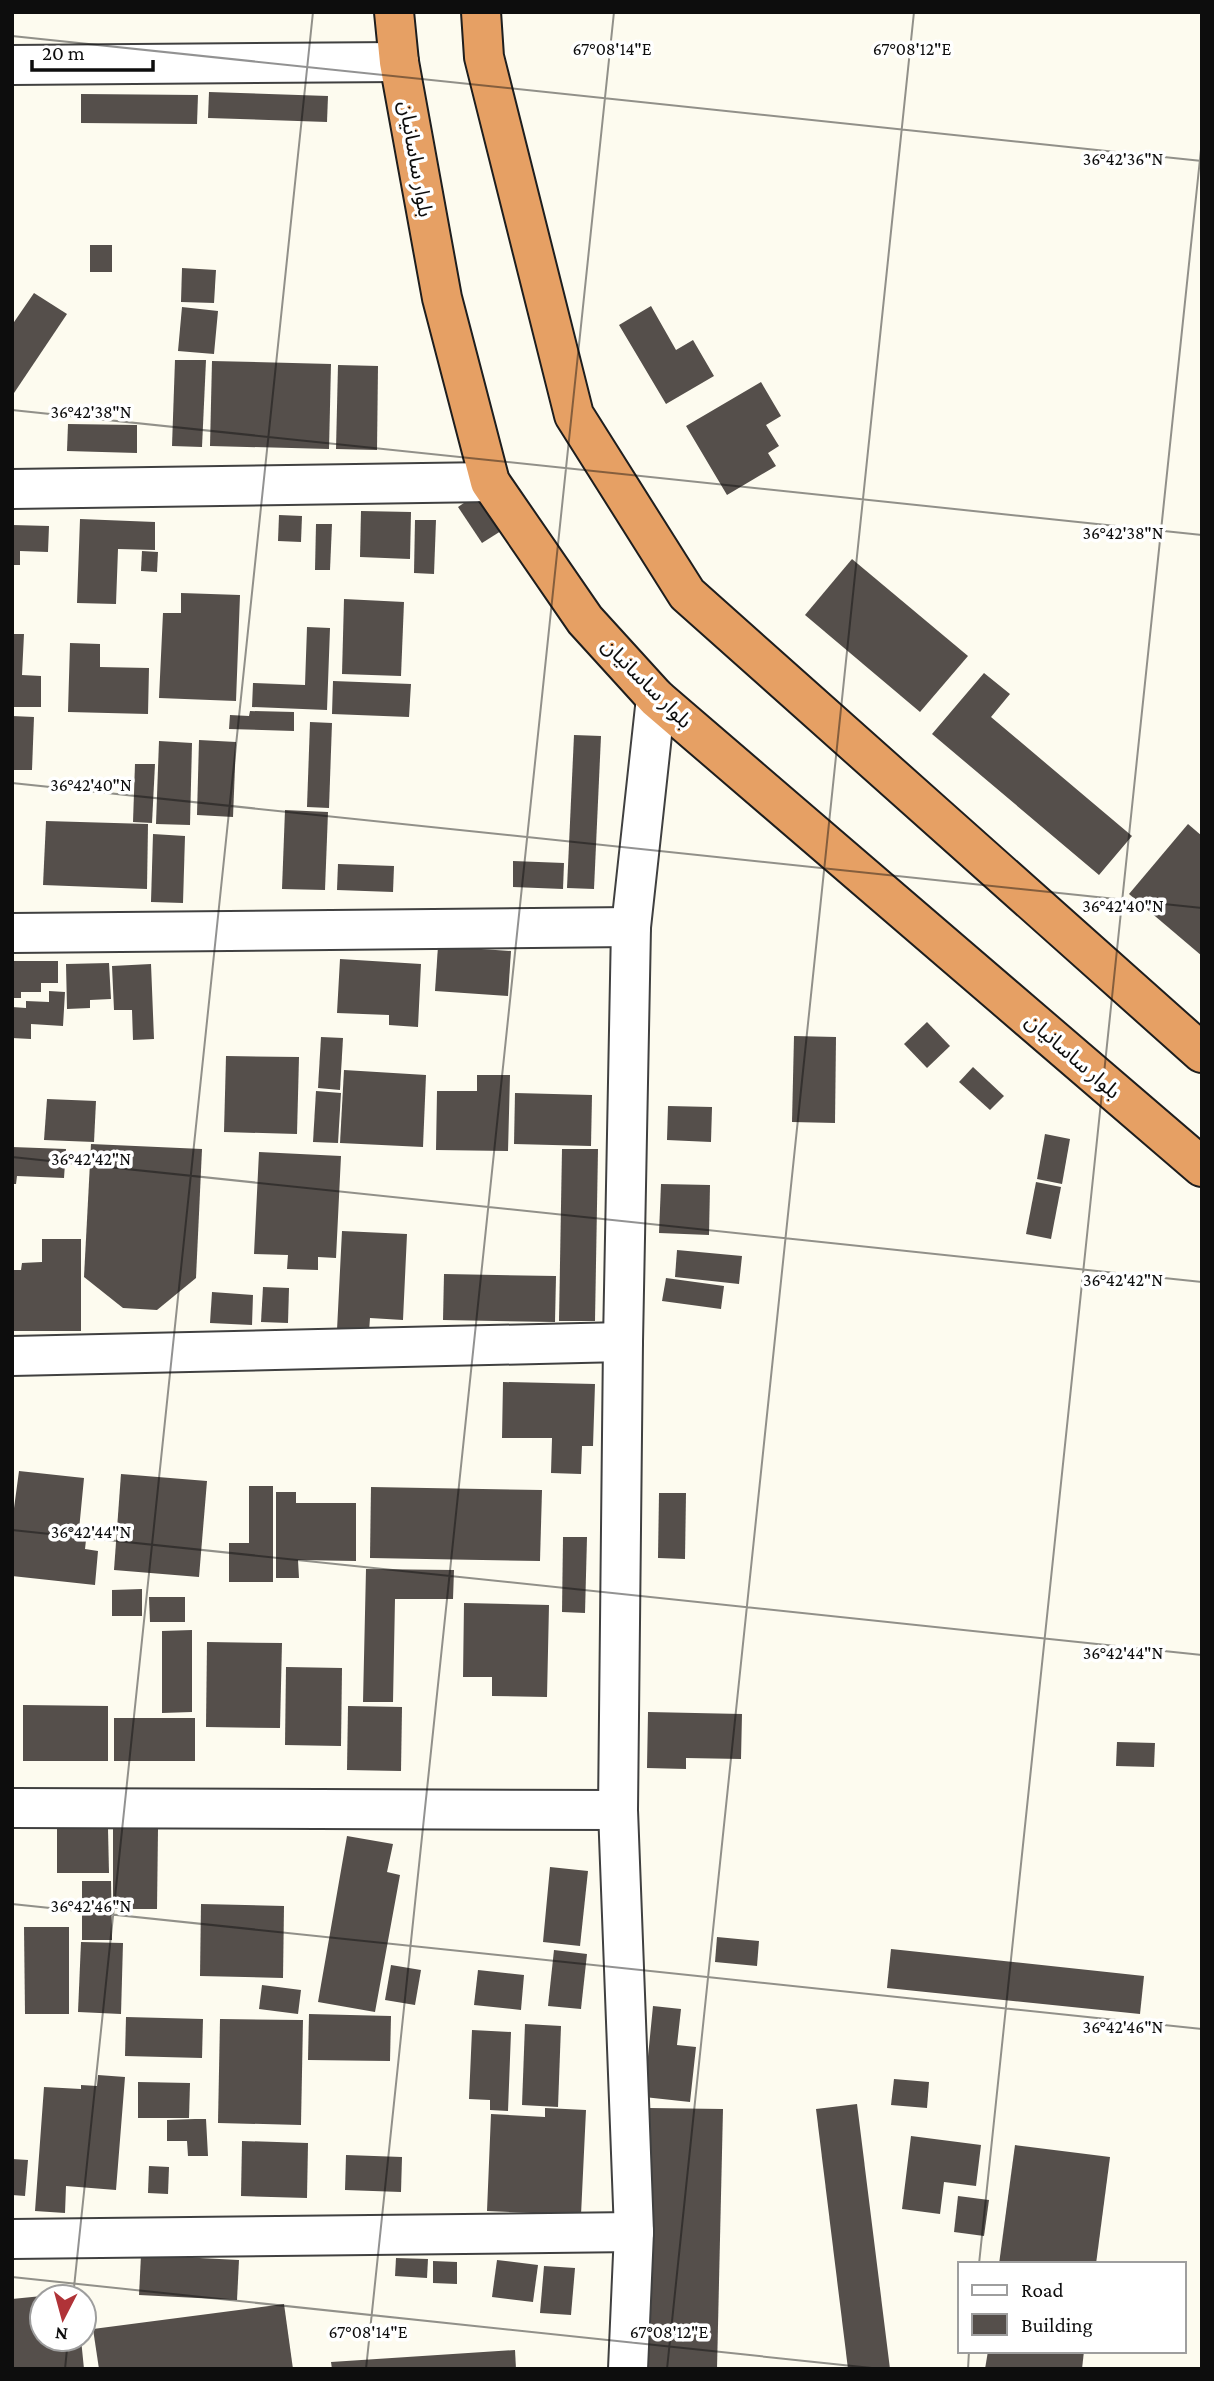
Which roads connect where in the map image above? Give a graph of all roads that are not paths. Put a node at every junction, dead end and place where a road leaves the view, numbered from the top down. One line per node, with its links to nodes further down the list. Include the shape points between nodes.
1 (394, 12): 3 (highway, بلوار ساسانیان)
2 (481, 12): 10 (highway, via 484,57 574,415 687,594)
3 (398, 62): 4 (street); 5 (highway, بلوار ساسانیان, via 442,298)
4 (12, 65)
5 (490, 482): 6 (street); 7 (highway, بلوار ساسانیان, via 585,620)
6 (12, 489)
7 (656, 698): 8 (street); 11 (highway, بلوار ساسانیان)
8 (631, 927): 9 (street); 12 (street)
9 (12, 933)
10 (1202, 1053)
11 (1202, 1167)
12 (623, 1342): 13 (street); 15 (street)
13 (12, 1356)
14 (12, 1808): 15 (street)
15 (618, 1810): 16 (street)
16 (634, 2232): 17 (street); 18 (street)
17 (12, 2239)
18 (628, 2369)

